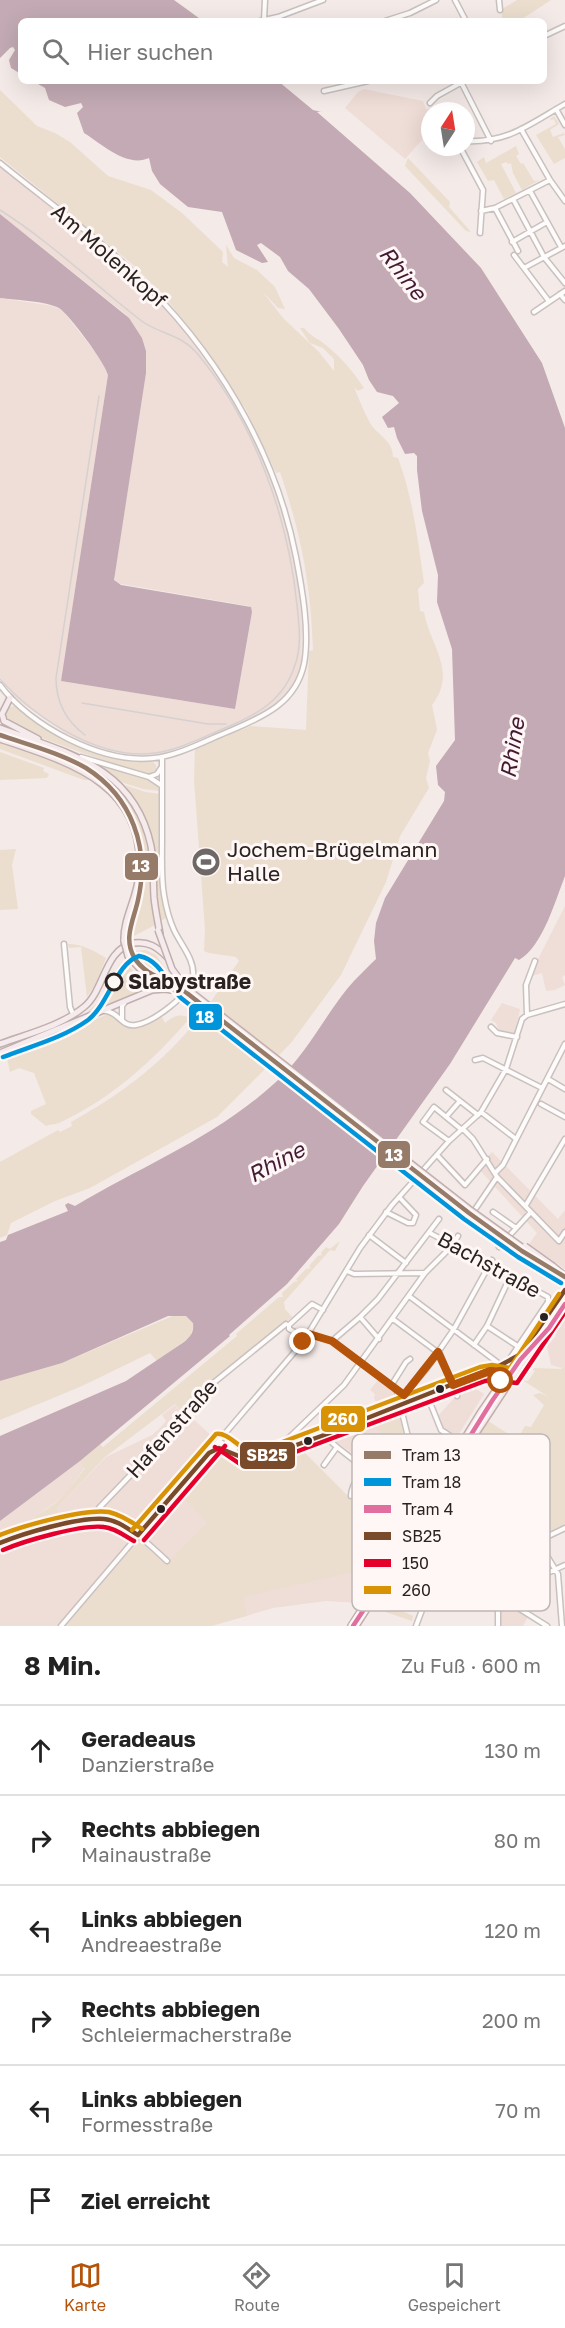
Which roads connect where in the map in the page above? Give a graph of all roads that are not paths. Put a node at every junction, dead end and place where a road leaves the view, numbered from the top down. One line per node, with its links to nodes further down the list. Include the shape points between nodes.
1 (265, 0): 7 (street)
2 (323, 0): 8 (street)
3 (436, 0): 9 (street)
4 (455, 0): 10 (street)
5 (499, 0): 6 (street)
6 (500, 10)
7 (263, 18)
8 (272, 18)
9 (394, 18)
10 (464, 18)
11 (565, 26): 12 (street)
12 (547, 35)
13 (355, 84): 16 (street)
14 (458, 84): 17 (street)
15 (463, 84): 23 (street)
16 (324, 91)
17 (431, 102)
18 (565, 104): 19 (street)
19 (556, 109): 20 (street); 21 (street)
20 (565, 125)
21 (521, 129): 23 (street); 26 (street)
22 (475, 141): 23 (street)
23 (491, 141)
24 (465, 156): 31 (street, via 481,183)
25 (0, 164): 51 (street, Am Molenkopf, via 131,269 180,321 253,431 289,522 304,624 303,664 294,688 276,708 258,719)
26 (550, 180): 27 (street); 29 (street)
27 (530, 191): 28 (street); 32 (street)
28 (513, 199): 30 (street); 33 (street)
29 (565, 201)
30 (495, 208): 31 (street); 35 (street)
31 (481, 211): 34 (street)
32 (547, 222): 33 (street); 36 (street)
33 (530, 232): 35 (street); 37 (street)
34 (480, 233)
35 (512, 242): 38 (street)
36 (564, 246): 37 (street)
37 (544, 257): 38 (street); 39 (street)
38 (524, 268): 42 (street)
39 (565, 283)
40 (565, 291): 41 (street)
41 (560, 294): 42 (street); 43 (street)
42 (548, 300): 44 (street)
43 (565, 300)
44 (534, 312)
45 (0, 685): 46 (street, Am Molenkopf)
46 (10, 698): 49 (main road, via 2,714 4,721); 51 (street, Am Molenkopf, via 43,723 85,746 133,759)
47 (0, 729): 49 (main road); 54 (main road, via 84,761)
48 (0, 739): 60 (main road, bridge, via 72,765 94,777 120,804 130,820 139,852 138,887 125,926 128,956 141,970)
49 (55, 749): 50 (main road)
50 (72, 754): 53 (street); 54 (main road)
51 (162, 757): 52 (street)
52 (162, 767): 53 (street); 55 (street)
53 (149, 777): 55 (street)
54 (110, 778): 56 (main road, via 138,809 148,836)
55 (162, 787): 66 (street, via 162,880 170,920 194,974 180,999 143,1023 135,1026)
56 (157, 922): 58 (main road, bridge); 107 (main road, bridge, via 178,976 197,996 409,1161)
57 (64, 944): 64 (street)
58 (166, 957): 64 (main road, via 158,948 143,943 123,948 111,959 90,1002); 108 (main road, bridge, via 186,988 532,1254)
59 (535, 961): 65 (street, via 526,985)
60 (176, 990): 61 (main road, via 152,990); 108 (main road, bridge)
61 (126, 1001): 63 (main road); 66 (street)
62 (565, 1004): 65 (street)
63 (104, 1011): 66 (street, via 114,1013); 71 (main road)
64 (73, 1014): 69 (main road)
65 (527, 1015): 68 (street)
66 (122, 1021)
67 (491, 1027): 68 (street, via 497,1033)
68 (517, 1037): 73 (street)
69 (0, 1044)
70 (565, 1044): 74 (street)
71 (0, 1053)
72 (475, 1060): 73 (street, via 483,1058)
73 (506, 1069): 75 (street); 80 (street)
74 (548, 1079): 75 (street); 76 (street)
75 (542, 1088): 79 (street)
76 (565, 1089)
77 (446, 1090): 78 (street)
78 (460, 1101): 80 (street); 81 (street)
79 (538, 1103): 82 (street); 84 (street)
80 (479, 1114): 83 (street); 84 (street)
81 (446, 1117): 83 (street); 86 (street, via 434,1107 423,1122)
82 (565, 1117)
83 (462, 1129): 86 (street); 88 (street, via 474,1139)
84 (516, 1139): 89 (street)
85 (565, 1139): 91 (street)
86 (449, 1141): 87 (street)
87 (437, 1155): 88 (street, via 465,1185); 90 (street)
88 (487, 1160): 89 (street)
89 (496, 1175): 91 (street); 92 (street)
90 (399, 1197): 93 (street); 93 (street, Bachstraße, via 416,1215 415,1221 408,1223)
91 (526, 1205): 95 (street)
92 (476, 1208)
93 (386, 1212): 100 (street)
94 (493, 1212): 97 (street)
95 (531, 1212): 97 (street); 99 (street, via 559,1241)
96 (439, 1219): 98 (street)
97 (516, 1228): 103 (street)
98 (430, 1231): 102 (street, Bachstraße); 105 (street)
99 (565, 1232)
100 (369, 1235): 105 (street); 109 (street)
101 (458, 1236): 102 (street)
102 (452, 1246): 106 (street, Bachstraße); 110 (street)
103 (500, 1247)
104 (492, 1260): 106 (street)
105 (406, 1263): 111 (street)
106 (488, 1266): 114 (street, Bachstraße); 124 (street)
107 (553, 1266): 112 (main road); 113 (main road, via 548,1269)
108 (541, 1269): 113 (main road)
109 (347, 1271): 111 (street); 119 (street)
110 (425, 1273): 111 (street); 117 (street)
111 (398, 1274): 120 (street)
112 (565, 1275)
113 (551, 1276): 115 (main road); 118 (main road, via 560,1287)
114 (510, 1277): 123 (street); 129 (street, Bachstraße, via 548,1298)
115 (565, 1285)
116 (565, 1290): 118 (main road)
117 (409, 1296): 121 (street); 124 (street)
118 (562, 1299): 129 (main road); 138 (main road)
119 (323, 1310): 122 (street, Hafenstraße, via 312,1304); 125 (street)
120 (360, 1317): 126 (street); 127 (street)
121 (393, 1319): 126 (street); 130 (street)
122 (287, 1325): 125 (street); 168 (street, Hafenstraße, via 201,1393 99,1508)
123 (487, 1326): 128 (street); 129 (street)
124 (454, 1329): 128 (street); 130 (street)
125 (308, 1336): 127 (street); 149 (street)
126 (378, 1339): 133 (street)
127 (332, 1341): 133 (street)
128 (474, 1345): 134 (street)
129 (521, 1350): 131 (street); 131 (street); 137 (main road)
130 (438, 1352): 140 (street); 143 (street)
131 (512, 1358): 134 (street)
132 (410, 1359): 141 (street)
133 (361, 1364): 141 (street); 155 (street)
134 (501, 1365): 136 (street)
135 (497, 1372): 136 (street); 137 (street); 139 (street)
136 (483, 1374): 140 (street)
137 (505, 1375): 138 (street); 139 (main road)
138 (514, 1376): 146 (main road)
139 (500, 1384): 146 (main road); 153 (main road)
140 (453, 1385): 144 (street); 145 (street)
141 (391, 1386): 142 (street)
142 (397, 1391): 143 (street); 148 (street)
143 (404, 1395): 147 (street)
144 (427, 1395): 147 (street); 150 (street, via 440,1428)
145 (457, 1396)
146 (498, 1399): 154 (main road)
147 (408, 1403): 148 (street)
148 (402, 1405): 151 (street); 152 (street)
149 (227, 1432): 157 (street); 163 (street, via 227,1441)
150 (446, 1433)
151 (327, 1434): 158 (street); 159 (street)
152 (409, 1434)
153 (467, 1434)
154 (476, 1434)
155 (293, 1435): 156 (street); 158 (street, via 294,1441); 160 (street)
156 (287, 1439): 160 (street); 162 (street)
157 (219, 1441): 161 (street); 163 (street)
158 (301, 1444): 160 (street)
159 (338, 1447): 164 (street); 165 (street)
160 (288, 1448): 162 (street)
161 (209, 1453): 163 (street, via 219,1449); 170 (street)
162 (272, 1454): 163 (street, via 253,1460)
163 (241, 1455)
164 (352, 1458)
165 (324, 1465)
166 (352, 1490): 167 (street)
167 (351, 1496)
168 (94, 1519): 170 (street, via 114,1521); 172 (street)
169 (565, 1528): 171 (street)
170 (138, 1535): 173 (street); 185 (street)
171 (550, 1535)
172 (0, 1543)
173 (167, 1561)
174 (550, 1562): 176 (street)
175 (565, 1565): 176 (street)
176 (554, 1570): 177 (street); 178 (street)
177 (550, 1572)
178 (563, 1606): 184 (street)
179 (362, 1611): 186 (main road)
180 (364, 1611): 187 (main road)
181 (421, 1611): 188 (street)
182 (497, 1611): 189 (street)
183 (523, 1611): 190 (street)
184 (560, 1625)
185 (61, 1626)
186 (351, 1626)
187 (356, 1626)
188 (416, 1626)
189 (498, 1626)
190 (546, 1626)

